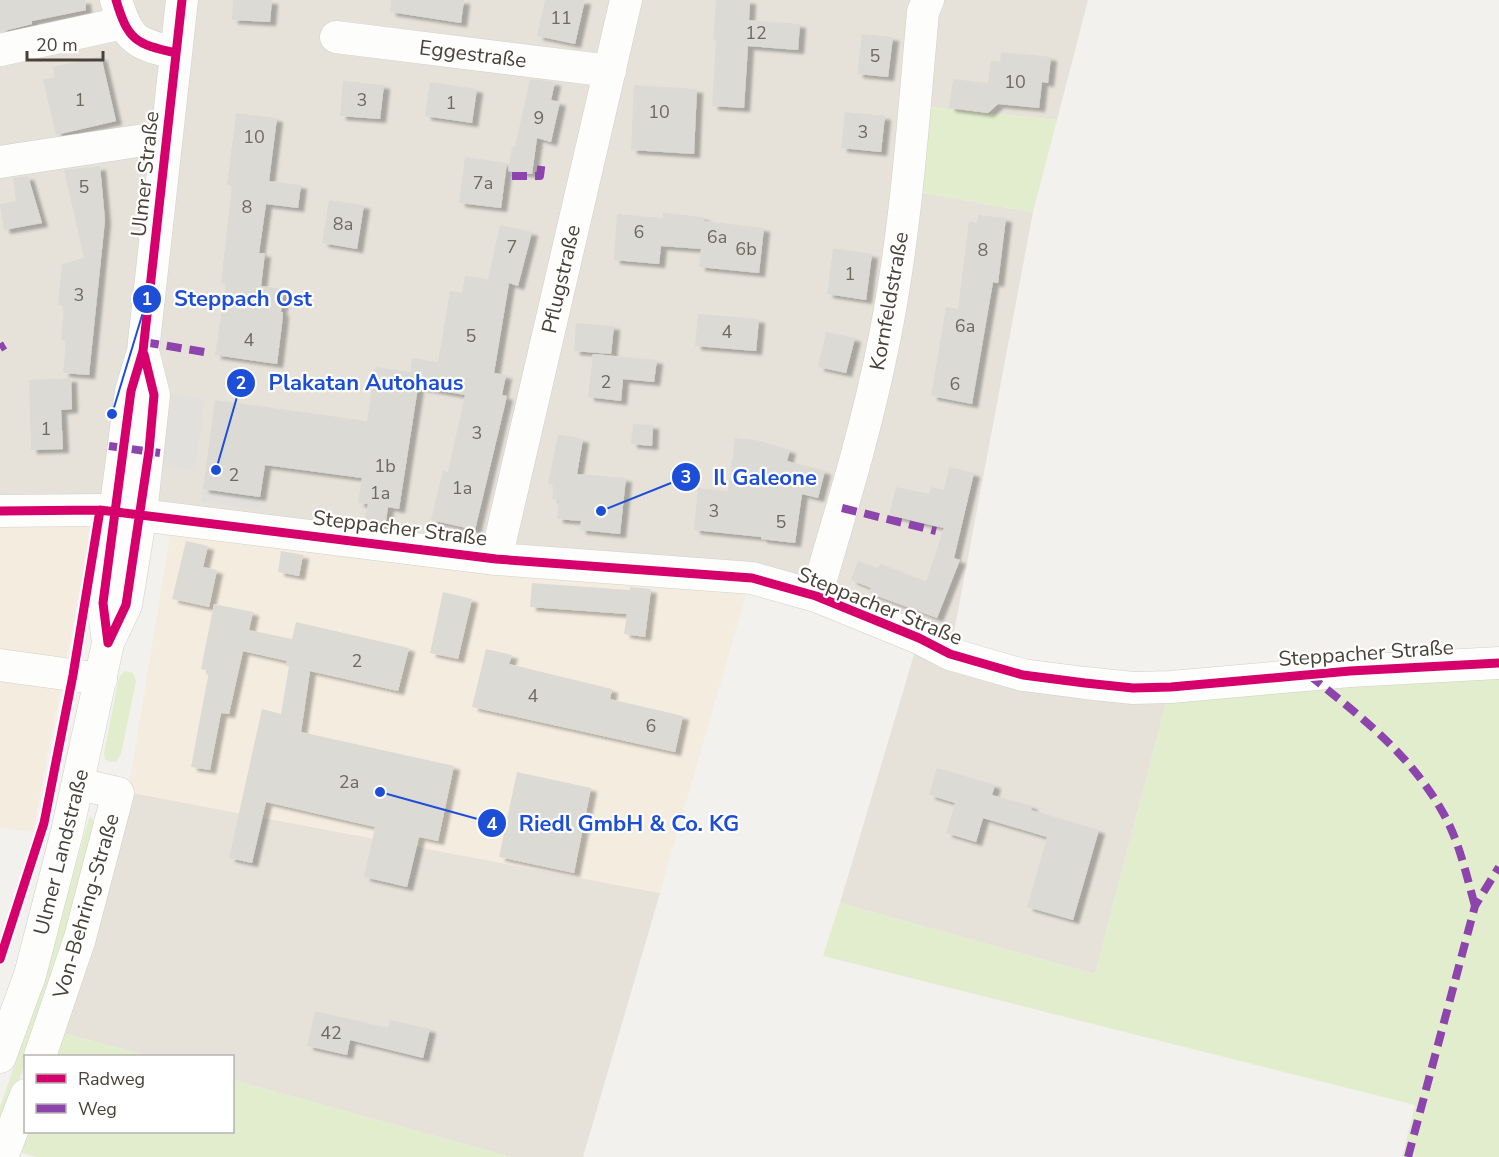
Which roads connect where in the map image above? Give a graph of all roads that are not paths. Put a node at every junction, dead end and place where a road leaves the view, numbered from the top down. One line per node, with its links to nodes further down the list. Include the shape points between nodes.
1 (182, 0): 7 (street, Ulmer Straße)
2 (626, 0): 8 (street, Pflugstraße)
3 (928, 0): 14 (street, Kornfeldstraße, via 923,12 900,242 884,341 860,447)
4 (120, 12): 6 (street); 7 (street, via 127,31 143,44)
5 (336, 37): 8 (street, Eggestraße)
6 (0, 50)
7 (176, 53): 9 (street, Ulmer Straße)
8 (610, 72): 13 (street, Pflugstraße)
9 (166, 142): 10 (street, via 144,140); 12 (street, Ulmer Straße, via 143,351 154,395)
10 (0, 162)
11 (0, 511): 12 (street, Steppacher Straße)
12 (128, 513): 13 (street, Steppacher Straße); 15 (street, Ulmer Straße, via 126,605)
13 (496, 559): 14 (street, Steppacher Straße, via 752,578)
14 (816, 596): 16 (street, Steppacher Straße, via 950,654 1023,675 1133,688)
15 (108, 643): 18 (street, Ulmer Landstraße)
16 (1499, 663)
17 (0, 665): 18 (street)
18 (101, 679): 19 (street, Ulmer Landstraße)
19 (79, 784): 20 (street, Von-Behring-Straße, via 118,793 80,938); 21 (street, Ulmer Landstraße, via 30,975)
20 (40, 1055)
21 (0, 1057)
22 (24, 1100): 23 (street)
23 (2, 1157)

